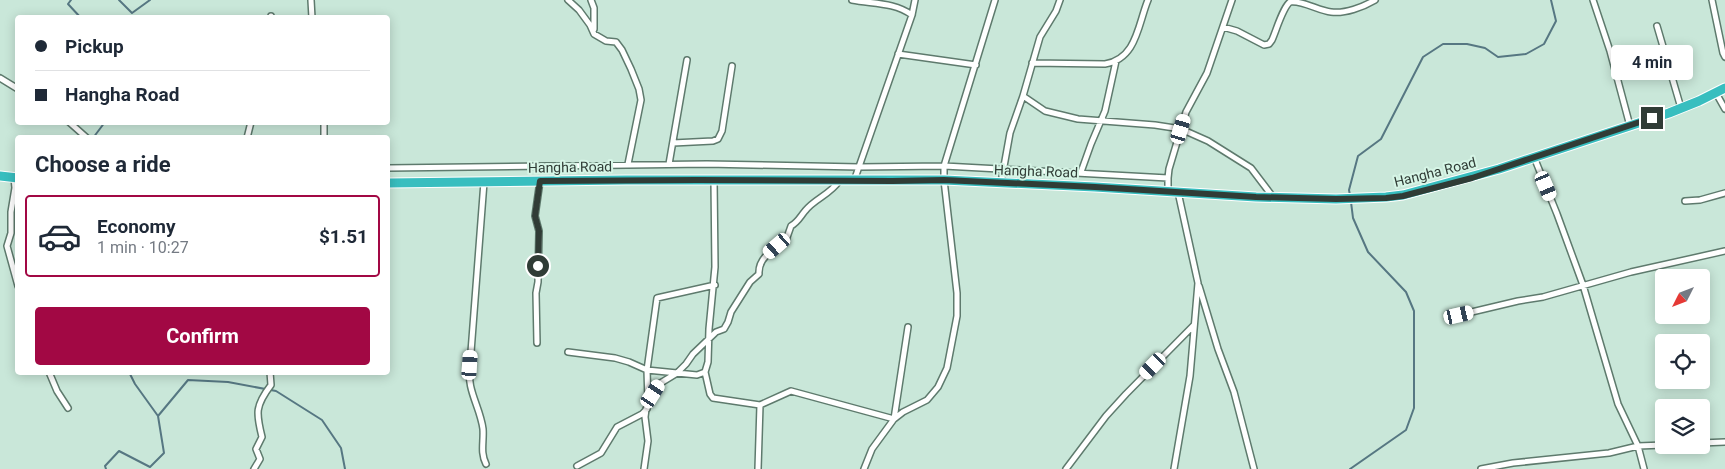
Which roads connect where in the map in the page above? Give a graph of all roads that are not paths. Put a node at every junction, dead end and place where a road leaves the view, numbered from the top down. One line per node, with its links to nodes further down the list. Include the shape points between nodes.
1 (311, 0): 13 (street)
2 (568, 0): 17 (street)
3 (591, 0): 17 (street)
4 (852, 0): 14 (street, via 892,6)
5 (915, 0): 14 (street)
6 (995, 0): 23 (street)
7 (1060, 0): 22 (street, via 1040,37)
8 (1148, 0): 21 (street, via 1136,41)
9 (1232, 0): 16 (street)
10 (1375, 0): 16 (street, via 1340,12 1292,1 1286,6 1272,40 1264,45)
11 (1593, 0): 34 (street)
12 (1712, 0): 19 (street)
13 (312, 15)
14 (912, 15): 18 (street)
15 (1657, 26): 30 (street)
16 (1224, 27): 35 (street)
17 (594, 32): 39 (street, via 606,41 616,42 639,89 641,100)
18 (898, 54): 23 (street); 42 (street)
19 (1725, 57)
20 (687, 60): 37 (street)
21 (1116, 61): 22 (street, via 1105,64); 32 (street)
22 (1032, 63): 29 (street)
23 (976, 65): 41 (street)
24 (732, 66): 37 (street, via 718,139)
25 (0, 78): 26 (street)
26 (15, 87)
27 (1725, 88): 28 (highway, Hangha Road)
28 (1716, 93): 30 (highway, Hangha Road); 31 (street)
29 (1023, 96): 32 (street, via 1045,111); 44 (street, via 1010,133)
30 (1681, 108): 34 (highway, Hangha Road)
31 (1725, 109)
32 (1101, 121): 35 (street); 45 (street)
33 (73, 125): 36 (street)
34 (1630, 126): 38 (highway, Hangha Road)
35 (1181, 129): 48 (street); 61 (street, via 1208,141 1251,168)
36 (85, 135)
37 (673, 142): 40 (street)
38 (1534, 157): 61 (highway, Hangha Road, via 1403,196 1361,199); 67 (street)
39 (628, 164): 40 (street); 43 (street)
40 (669, 164): 42 (street)
41 (944, 166): 42 (street); 44 (street); 50 (street)
42 (859, 167): 53 (street)
43 (390, 168)
44 (1003, 170): 45 (street); 57 (street)
45 (1081, 172): 48 (street)
46 (0, 176): 47 (highway)
47 (15, 178)
48 (1168, 178): 58 (street)
49 (714, 180): 51 (highway, Hangha Road); 52 (highway, Hangha Road); 66 (street)
50 (944, 180): 53 (highway, Hangha Road); 57 (highway, Hangha Road); 83 (street, via 957,293 957,316 947,368 927,400)
51 (540, 181): 54 (highway, Hangha Road); 72 (street, via 535,216 539,231)
52 (839, 181): 53 (highway, Hangha Road); 71 (street, via 791,226 785,243 763,258 759,274 750,282 724,329)
53 (854, 181)
54 (484, 182): 56 (highway, Hangha Road); 88 (street, via 468,378 483,430 482,456)
55 (15, 183): 64 (street, via 7,246)
56 (390, 183)
57 (1001, 183): 58 (highway, Hangha Road)
58 (1168, 191): 59 (highway, Hangha Road)
59 (1178, 191): 61 (highway, Hangha Road); 65 (street)
60 (1725, 193): 62 (street)
61 (1273, 197)
62 (1685, 201)
63 (1725, 251): 67 (street)
64 (15, 275)
65 (1198, 284): 69 (street); 96 (street, via 1234,392)
66 (714, 285): 71 (street); 74 (street, via 657,298)
67 (1583, 285): 68 (street); 87 (street, via 1618,404)
68 (1459, 315)
69 (1194, 325): 94 (street, via 1106,416); 95 (street, via 1190,376)
70 (908, 327): 83 (street)
71 (709, 340): 75 (street); 76 (street)
72 (536, 343)
73 (568, 352): 74 (street, via 615,358)
74 (647, 370): 76 (street); 79 (street)
75 (705, 372): 76 (street, via 697,375); 80 (street, via 713,398)
76 (677, 373): 79 (street, via 659,384)
77 (50, 375): 81 (street)
78 (270, 375): 90 (street, via 271,385 257,414 262,437 256,449 260,459)
79 (648, 401): 82 (street)
80 (760, 405): 83 (street, via 791,391); 92 (street)
81 (68, 408)
82 (646, 409): 89 (street, via 617,428 601,453); 91 (street, via 648,441)
83 (894, 419): 93 (street, via 872,449)
84 (1725, 442): 85 (street)
85 (1710, 443)
86 (1655, 445): 87 (street)
87 (1638, 446): 97 (street, via 1609,453); 98 (street)
88 (486, 464)
89 (577, 466)
90 (254, 469)
91 (644, 469)
92 (758, 469)
93 (864, 469)
94 (1066, 469)
95 (1174, 469)
96 (1254, 469)
97 (1481, 469)
98 (1644, 469)

